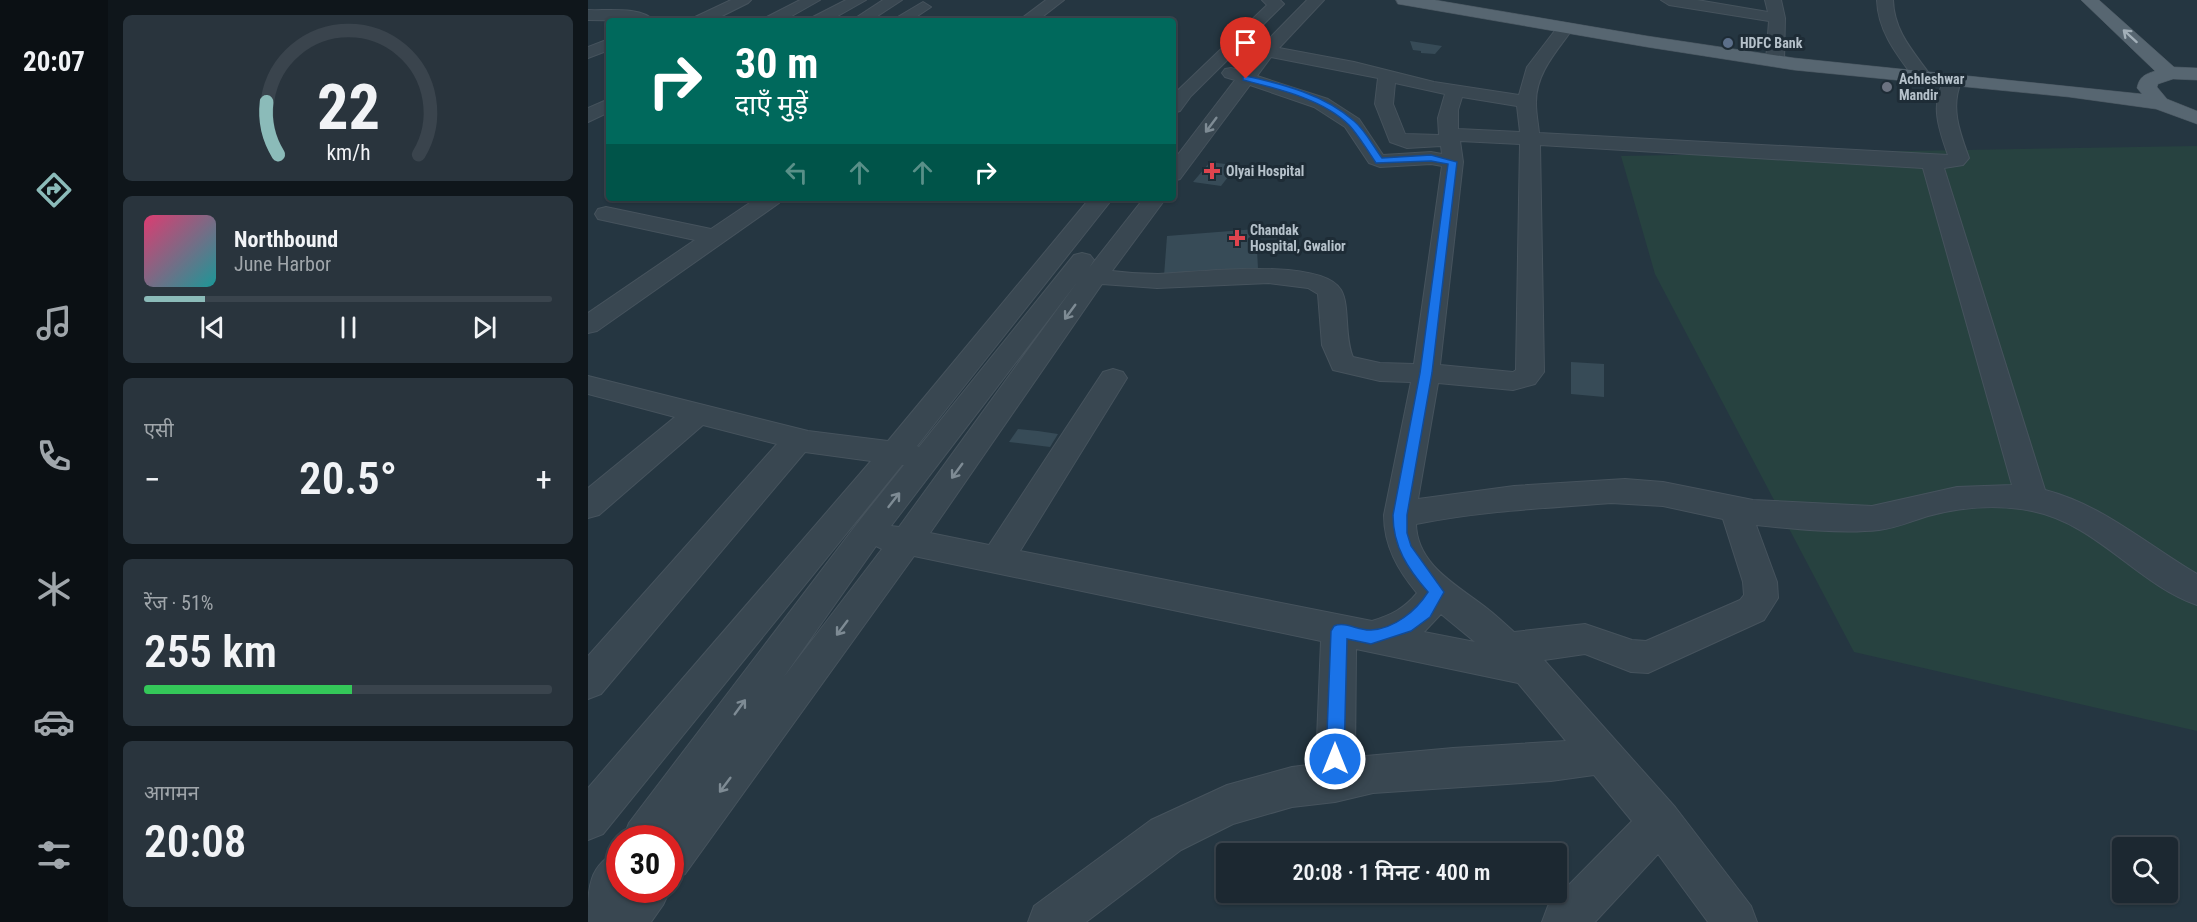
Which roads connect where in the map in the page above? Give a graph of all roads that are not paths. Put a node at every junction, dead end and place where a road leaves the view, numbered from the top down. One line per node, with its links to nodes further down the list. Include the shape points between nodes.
1 (743, 0): 17 (street)
2 (812, 0): 18 (street)
3 (858, 0): 19 (street)
4 (894, 0): 20 (street)
5 (1056, 0): 22 (street)
6 (1270, 0): 31 (street, via 1276,4 1272,10)
7 (1300, 0): 34 (street, via 1251,49)
8 (1316, 0): 26 (street)
9 (1404, 0): 24 (main road)
10 (1669, 0): 23 (street)
11 (1773, 0): 23 (street)
12 (1885, 0): 35 (street, via 1890,31)
13 (2089, 0): 32 (main road, one-way to 13)
14 (923, 7): 21 (street)
15 (588, 15): 16 (street)
16 (640, 18)
17 (705, 18)
18 (777, 18)
19 (823, 18)
20 (864, 18)
21 (904, 18)
22 (1030, 18)
23 (1777, 18): 28 (street)
24 (1566, 27): 28 (main road); 40 (street, via 1536,67)
25 (606, 45): 27 (street)
26 (1267, 51): 33 (street); 34 (street)
27 (588, 53)
28 (1775, 61): 35 (main road)
29 (2194, 66): 32 (main road)
30 (1184, 70): 31 (street)
31 (1205, 72): 37 (street)
32 (2170, 74): 39 (main road, via 2148,81)
33 (1387, 75): 38 (street); 47 (street, via 1384,105 1397,138)
34 (1239, 76): 37 (street, via 1213,93); 47 (street, via 1321,103 1352,123 1380,161 1431,158); 49 (street, one-way to 49)
35 (1924, 79): 36 (main road)
36 (1952, 82): 39 (main road); 48 (street, via 1945,112 1959,158)
37 (1179, 91)
38 (1456, 91): 40 (street); 47 (street, via 1448,107)
39 (2153, 95): 44 (main road)
40 (1526, 102): 45 (street)
41 (606, 107): 43 (street)
42 (1198, 113): 46 (street)
43 (588, 116)
44 (2197, 118)
45 (1530, 138): 47 (street); 48 (street); 58 (street, via 1530,372 1513,381)
46 (1176, 143)
47 (1452, 146): 58 (street)
48 (1932, 162): 65 (street)
49 (1176, 170)
50 (767, 201): 55 (street)
51 (1103, 201): 63 (street)
52 (1104, 201): 56 (street)
53 (1152, 201): 56 (street)
54 (606, 214): 55 (street)
55 (715, 237): 57 (street)
56 (1084, 274): 58 (street, via 1141,282 1286,276 1321,285 1331,294 1336,355 1343,364 1380,372); 64 (street); 70 (street, one-way to 70)
57 (588, 325)
58 (1426, 373): 68 (street)
59 (1113, 378): 71 (street)
60 (588, 385): 61 (street)
61 (697, 414): 62 (street); 66 (street)
62 (798, 440): 63 (street); 76 (street)
63 (894, 454): 64 (street); 79 (street)
64 (926, 458): 69 (street, one-way to 64)
65 (2032, 499): 67 (street, via 1984,496 1934,503 1876,518); 72 (street, via 2068,509 2103,528)
66 (588, 506)
67 (1736, 509): 68 (street, via 1637,490 1519,495); 75 (street, via 1760,582 1761,598 1752,610 1648,657 1636,659 1598,640 1585,639)
68 (1400, 515): 73 (street, via 1404,547)
69 (867, 534): 70 (street); 81 (street, one-way to 69)
70 (906, 542): 71 (street); 82 (street, one-way to 82)
71 (997, 560): 74 (street)
72 (2197, 591)
73 (1437, 592): 74 (street, via 1424,612 1405,626); 75 (street, via 1476,620)
74 (1355, 634): 75 (street); 78 (street)
75 (1517, 659): 77 (street)
76 (588, 682)
77 (1602, 755): 78 (street, via 1373,774); 80 (street)
78 (1335, 782): 87 (street, via 1292,787 1227,805 1166,836)
79 (588, 819)
80 (1660, 822): 88 (street); 89 (street)
81 (654, 825)
82 (684, 840)
83 (606, 890): 85 (street)
84 (638, 903): 86 (street)
85 (588, 914)
86 (624, 922)
87 (1050, 922)
88 (1564, 922)
89 (1735, 922)

